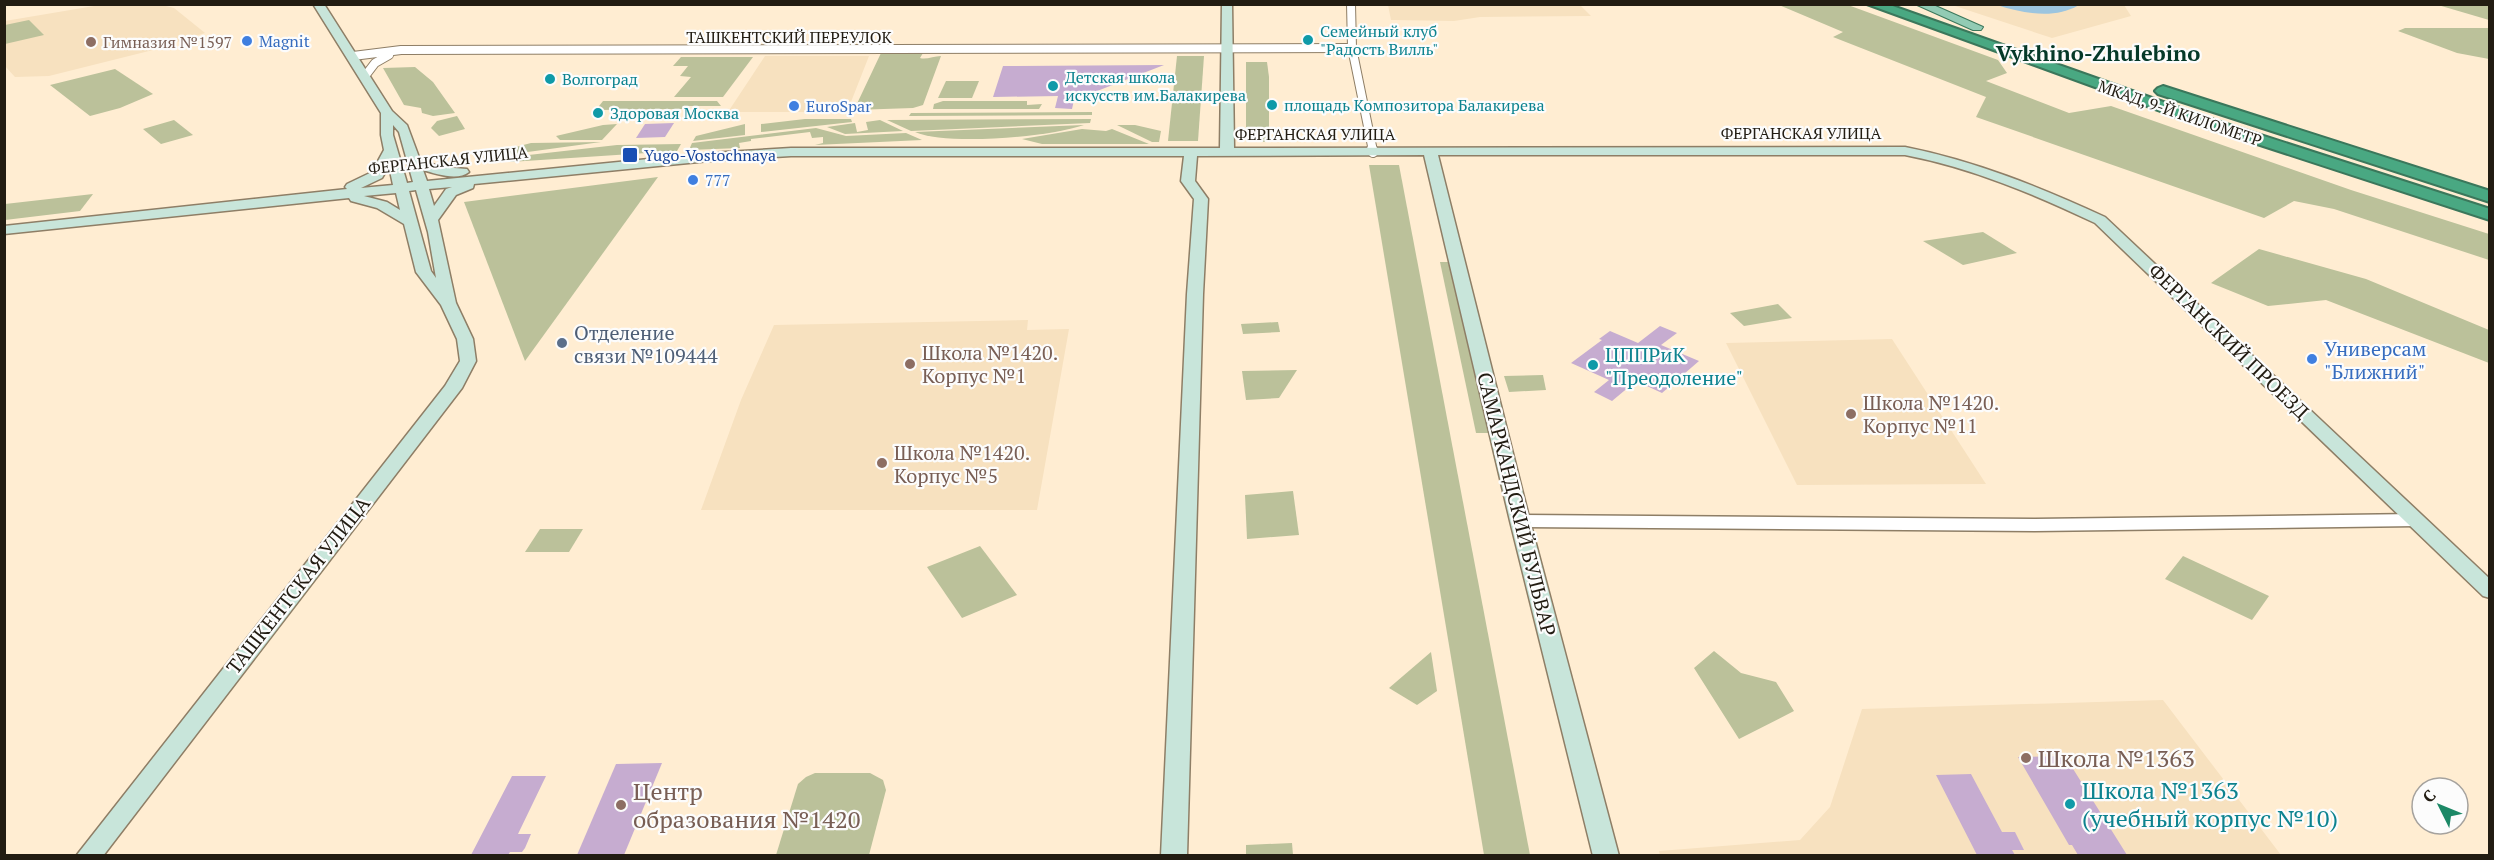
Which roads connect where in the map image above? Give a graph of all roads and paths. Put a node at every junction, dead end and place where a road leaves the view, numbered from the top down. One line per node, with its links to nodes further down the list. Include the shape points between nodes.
1 (318, 4): 11 (street, ТАШКЕНТСКАЯ УЛИЦА)
2 (1227, 4): 9 (street)
3 (1351, 4): 8 (street)
4 (1873, 4): 26 (highway, МКАД, 9-Й КИЛОМЕТР, via 2208,123)
5 (1914, 4): 7 (highway, МКАД, 9-Й КИЛОМЕТР)
6 (1920, 4): 7 (main road)
7 (1977, 27): 25 (highway, МКАД, 9-Й КИЛОМЕТР)
8 (1352, 48): 9 (street, ТАШКЕНТСКИЙ ПЕРЕУЛОК); 18 (street)
9 (1226, 49): 10 (street, ТАШКЕНТСКИЙ ПЕРЕУЛОК); 17 (street)
10 (401, 50): 11 (street, ТАШКЕНТСКИЙ ПЕРЕУЛОК); 11 (street); 12 (street, via 380,58)
11 (350, 51): 12 (street, ТАШКЕНТСКАЯ УЛИЦА)
12 (365, 76): 13 (street, ТАШКЕНТСКАЯ УЛИЦА)
13 (387, 113): 14 (street, ТАШКЕНТСКАЯ УЛИЦА); 20 (street, ТАШКЕНТСКАЯ УЛИЦА, via 401,125)
14 (391, 150): 23 (street, ТАШКЕНТСКАЯ УЛИЦА); 24 (street, via 377,175)
15 (1430, 151): 18 (street, ФЕРГАНСКАЯ УЛИЦА); 19 (street, ФЕРГАНСКАЯ УЛИЦА, via 1884,150); 32 (street, САМАРКАНДСКИЙ БУЛЬВАР)
16 (1191, 152): 17 (street, ФЕРГАНСКАЯ УЛИЦА); 21 (street, ФЕРГАНСКАЯ УЛИЦА, via 858,151 702,157); 35 (street, via 1188,181 1201,199)
17 (1227, 152): 18 (street, ФЕРГАНСКАЯ УЛИЦА)
18 (1373, 152)
19 (1927, 154): 31 (street, ФЕРГАНСКИЙ ПРОЕЗД, via 2100,220)
20 (414, 162): 21 (street, via 445,172); 22 (street, ТАШКЕНТСКАЯ УЛИЦА)
21 (505, 174): 22 (street, ФЕРГАНСКАЯ УЛИЦА); 27 (street, via 451,192)
22 (421, 183): 23 (street, ФЕРГАНСКАЯ УЛИЦА); 27 (street, ТАШКЕНТСКАЯ УЛИЦА)
23 (400, 186): 24 (street, ФЕРГАНСКАЯ УЛИЦА); 28 (street, ТАШКЕНТСКАЯ УЛИЦА)
24 (342, 192): 28 (street, via 375,201); 29 (street, ФЕРГАНСКАЯ УЛИЦА)
25 (2490, 197)
26 (2490, 215)
27 (431, 220): 30 (street, ТАШКЕНТСКАЯ УЛИЦА)
28 (410, 222): 30 (street, ТАШКЕНТСКАЯ УЛИЦА, via 424,272)
29 (4, 230)
30 (449, 304): 34 (street, ТАШКЕНТСКАЯ УЛИЦА, via 465,339 468,362 453,388)
31 (2416, 520): 32 (street, via 2035,525); 33 (street, ФЕРГАНСКИЙ ПРОЕЗД)
32 (1520, 521): 36 (street, САМАРКАНДСКИЙ БУЛЬВАР)
33 (2490, 591)
34 (88, 855)
35 (1174, 855)
36 (1606, 855)

